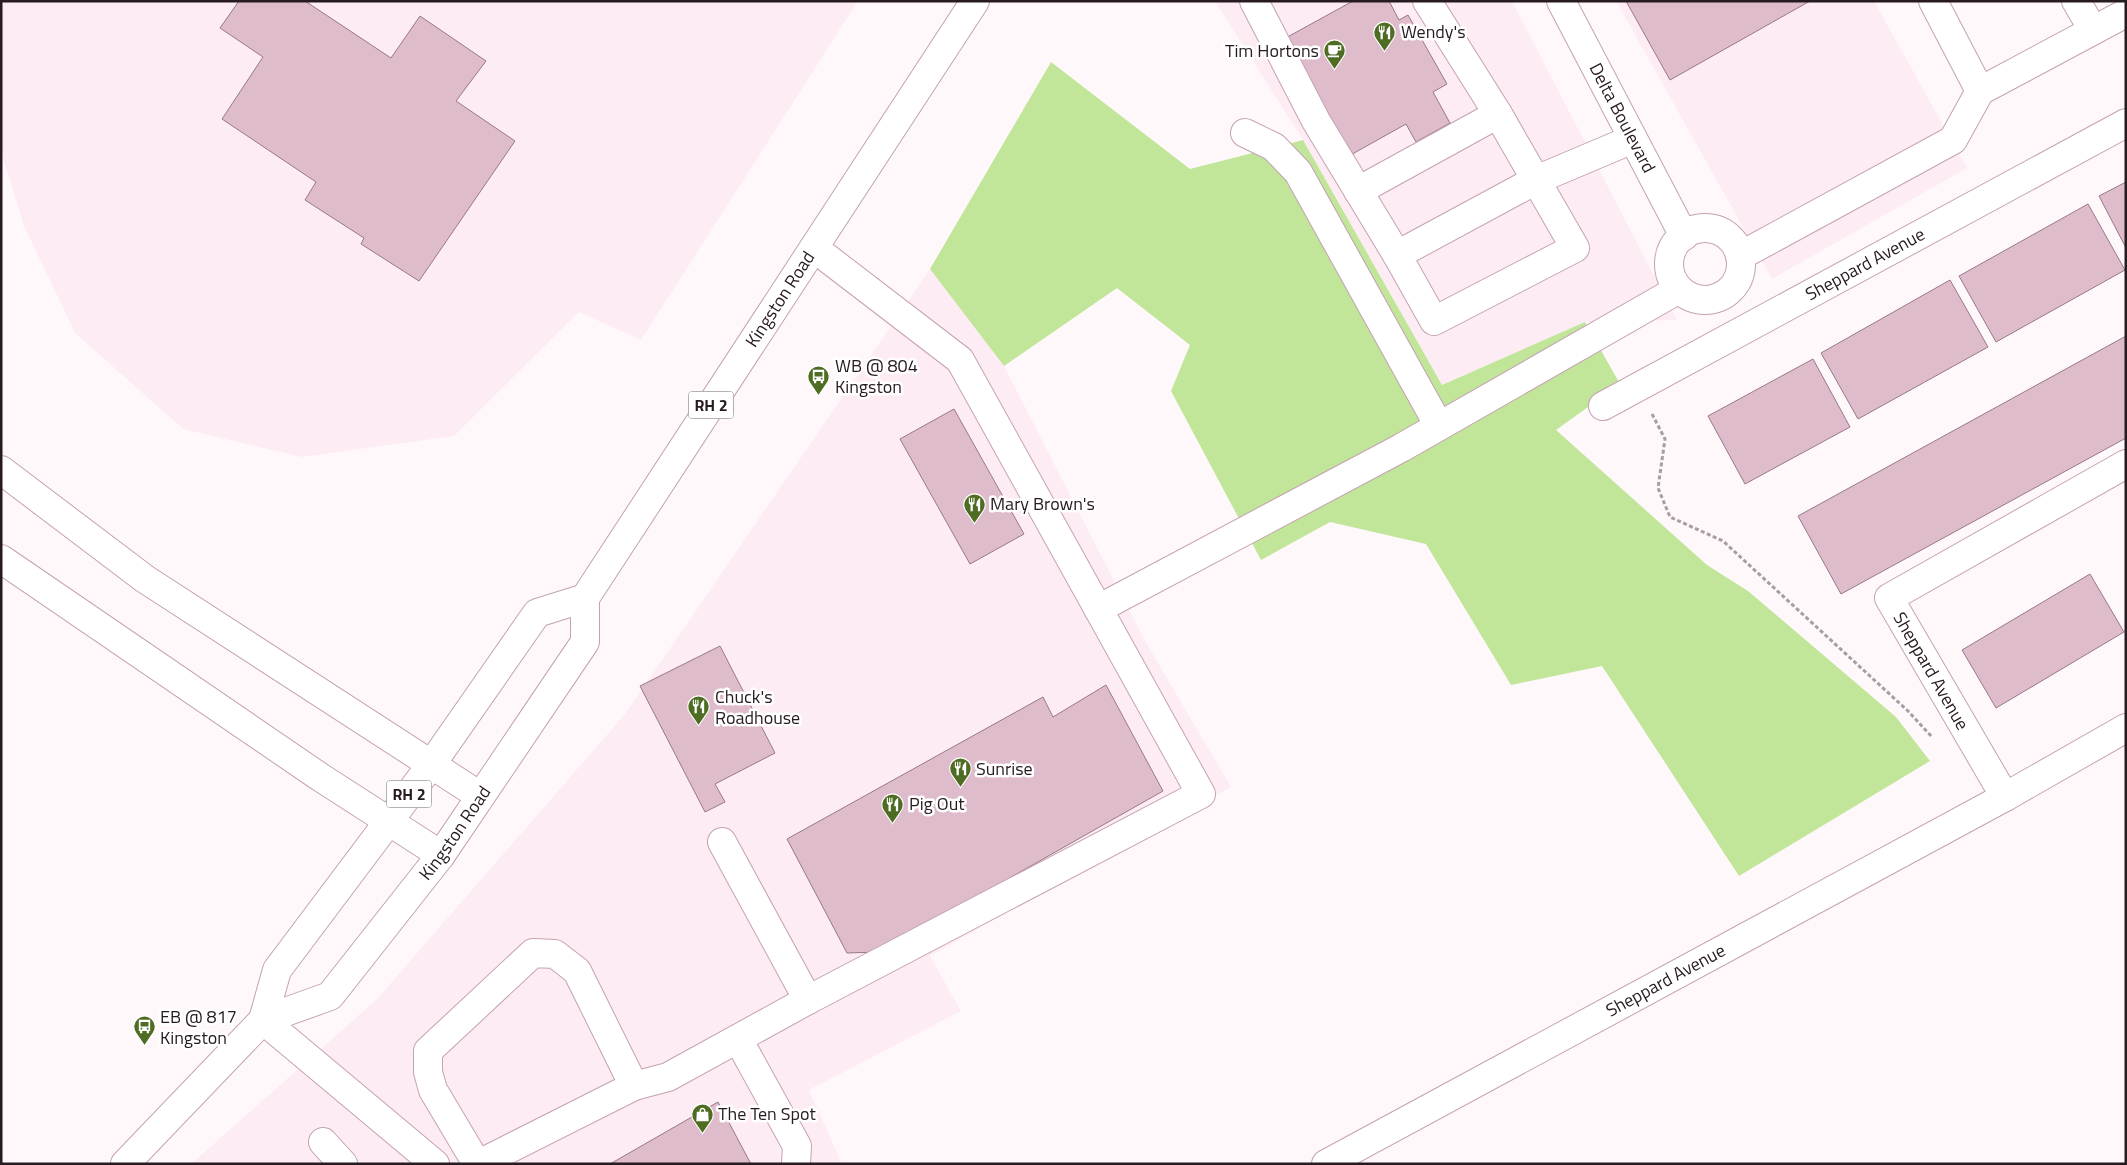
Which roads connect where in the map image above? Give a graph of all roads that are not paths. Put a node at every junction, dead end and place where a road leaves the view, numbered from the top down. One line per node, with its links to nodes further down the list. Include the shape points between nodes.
1 (975, 1): 17 (main road, Kingston Road / RH 2)
2 (1254, 1): 15 (main road, via 1316,121)
3 (1561, 1): 13 (main road, Delta Boulevard)
4 (1934, 1): 9 (main road)
5 (2076, 1): 8 (main road)
6 (1430, 2): 10 (main road)
7 (2126, 13): 8 (main road)
8 (2094, 30): 9 (main road)
9 (1980, 90): 19 (main road, via 1953,140)
10 (1498, 114): 14 (main road); 15 (main road)
11 (2126, 123): 22 (main road, Sheppard Avenue)
12 (1246, 133): 24 (main road, via 1274,147 1298,172)
13 (1633, 138): 14 (main road); 16 (main road, Delta Boulevard)
14 (1536, 180): 18 (main road); 18 (main road, via 1575,248 1434,321)
15 (1358, 191): 18 (main road)
16 (1684, 236): 19 (main road, via 1694,230 1718,230 1736,245); 20 (main road, via 1675,244 1670,256 1669,267)
17 (814, 248): 28 (main road, Kingston Road / RH 2); 29 (main road, via 960,360)
18 (1397, 255)
19 (1740, 256): 21 (main road, via 1739,279 1732,289)
20 (1678, 289): 21 (main road, via 1699,300); 24 (main road)
21 (1718, 298): 22 (main road)
22 (1736, 332): 23 (main road, Sheppard Avenue)
23 (1603, 406)
24 (1439, 426): 29 (main road)
25 (2126, 464): 33 (main road, Sheppard Avenue, via 1889,598)
26 (1, 470): 31 (main road, via 146,580)
27 (1, 559): 34 (main road, via 333,786)
28 (585, 598): 31 (main road, Kingston Road / RH 2, via 536,613); 32 (main road, Kingston Road / RH 2, via 586,642)
29 (1098, 609): 37 (main road, via 1201,794)
30 (2126, 728): 33 (main road, Sheppard Avenue)
31 (430, 764): 32 (main road); 34 (main road, Kingston Road / RH 2)
32 (480, 796): 36 (main road, Kingston Road / RH 2)
33 (2005, 797): 47 (main road, Sheppard Avenue)
34 (390, 820): 36 (main road); 38 (main road, Kingston Road / RH 2, via 277,970)
35 (722, 842): 37 (main road)
36 (440, 855): 38 (main road, Kingston Road / RH 2, via 330,996)
37 (808, 1000): 39 (main road)
38 (263, 1020): 42 (main road, Kingston Road / RH 2); 44 (main road)
39 (738, 1039): 40 (main road, via 668,1077); 46 (main road, via 797,1146)
40 (634, 1086): 45 (main road); 45 (main road, via 577,971 554,954 533,954 428,1052 428,1072 433,1090)
41 (323, 1142): 43 (main road)
42 (125, 1164)
43 (343, 1164)
44 (435, 1164)
45 (478, 1164)
46 (796, 1164)
47 (1326, 1164)

